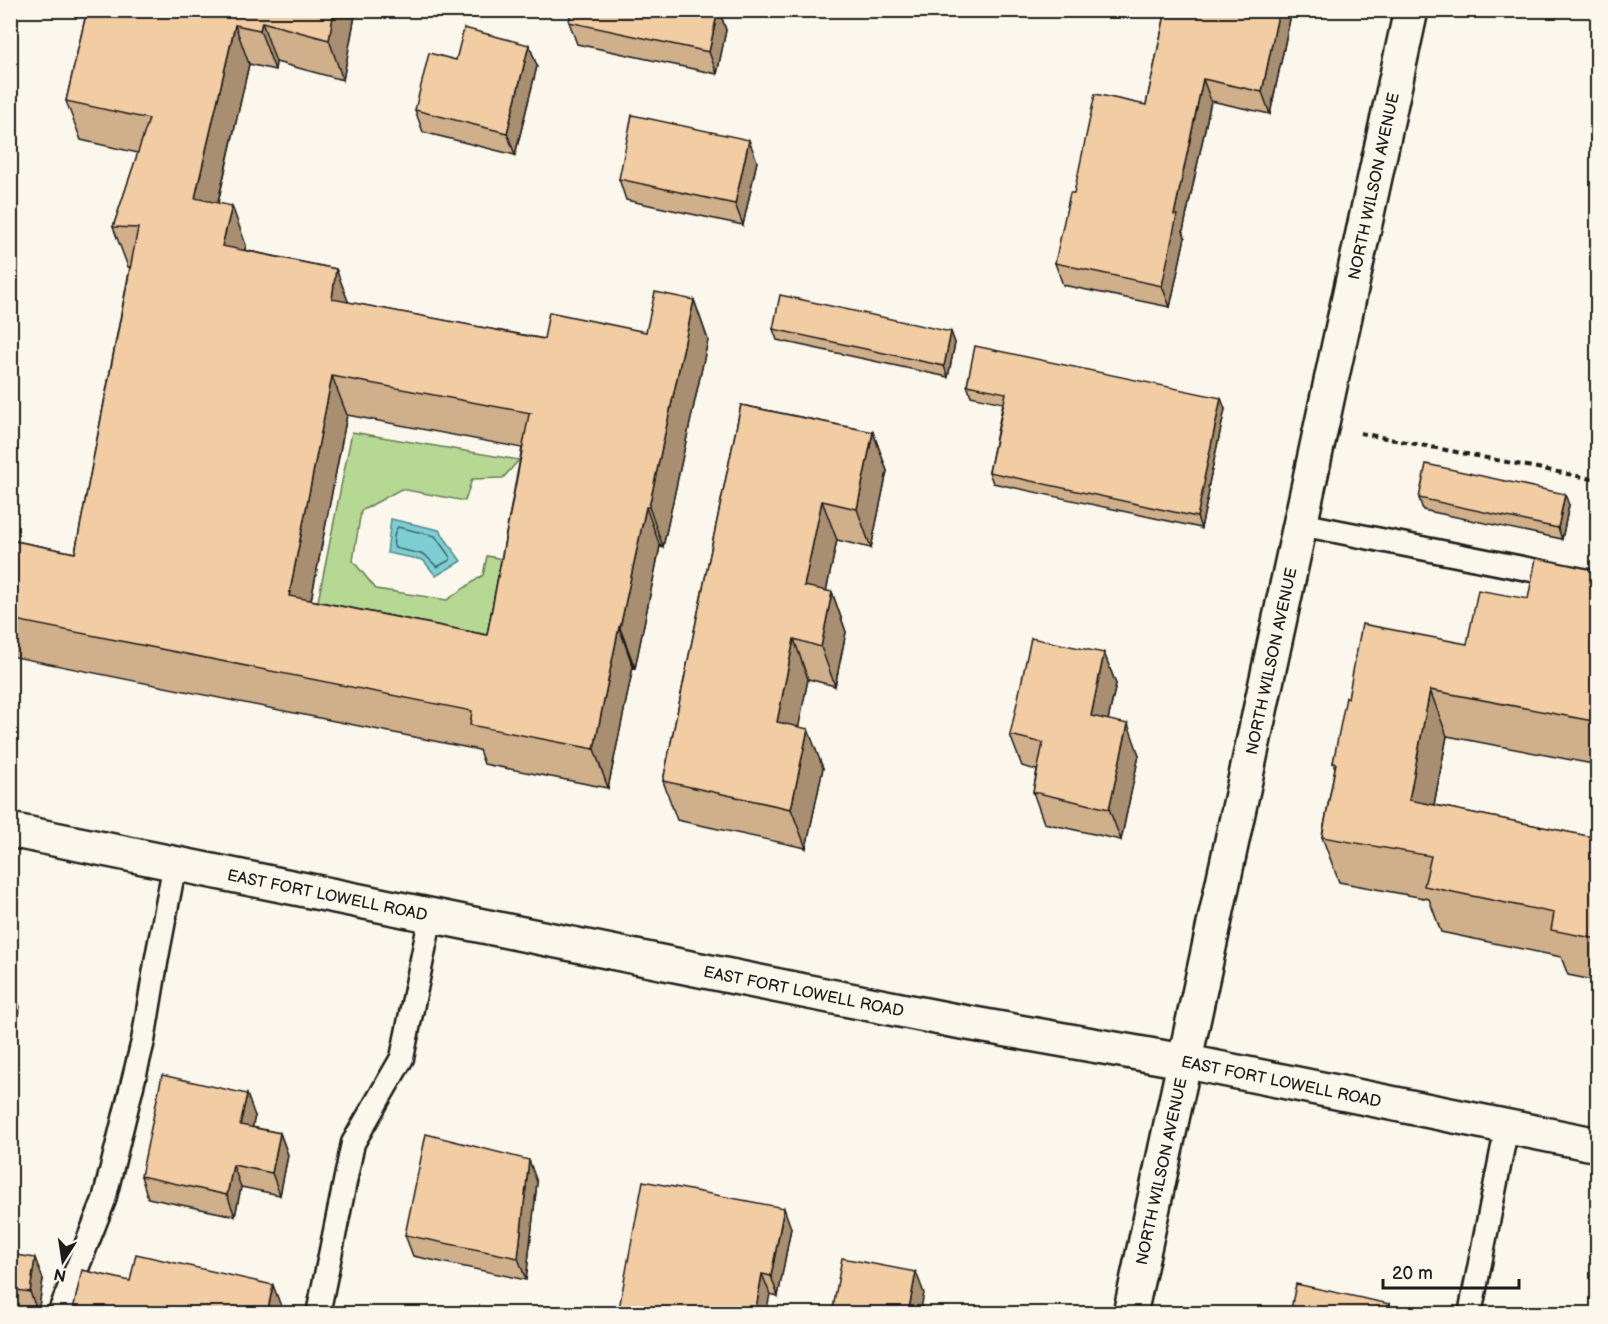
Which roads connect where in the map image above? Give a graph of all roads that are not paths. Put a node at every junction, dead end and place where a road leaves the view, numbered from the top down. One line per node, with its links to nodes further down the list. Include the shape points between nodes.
1 (1411, 10): 2 (main road, NORTH WILSON AVENUE)
2 (1300, 524): 3 (lane); 7 (main road, NORTH WILSON AVENUE)
3 (1598, 583)
4 (10, 830): 5 (main road, EAST FORT LOWELL ROAD)
5 (175, 864): 6 (main road, EAST FORT LOWELL ROAD); 10 (lane, via 143,1041 104,1200)
6 (431, 915): 7 (main road, EAST FORT LOWELL ROAD, via 940,1018); 11 (lane, via 402,1058 353,1143)
7 (1184, 1061): 8 (main road, EAST FORT LOWELL ROAD); 12 (main road, NORTH WILSON AVENUE)
8 (1507, 1126): 9 (main road, EAST FORT LOWELL ROAD); 13 (lane)
9 (1598, 1144)
10 (58, 1314)
11 (318, 1314)
12 (1130, 1314)
13 (1470, 1314)

